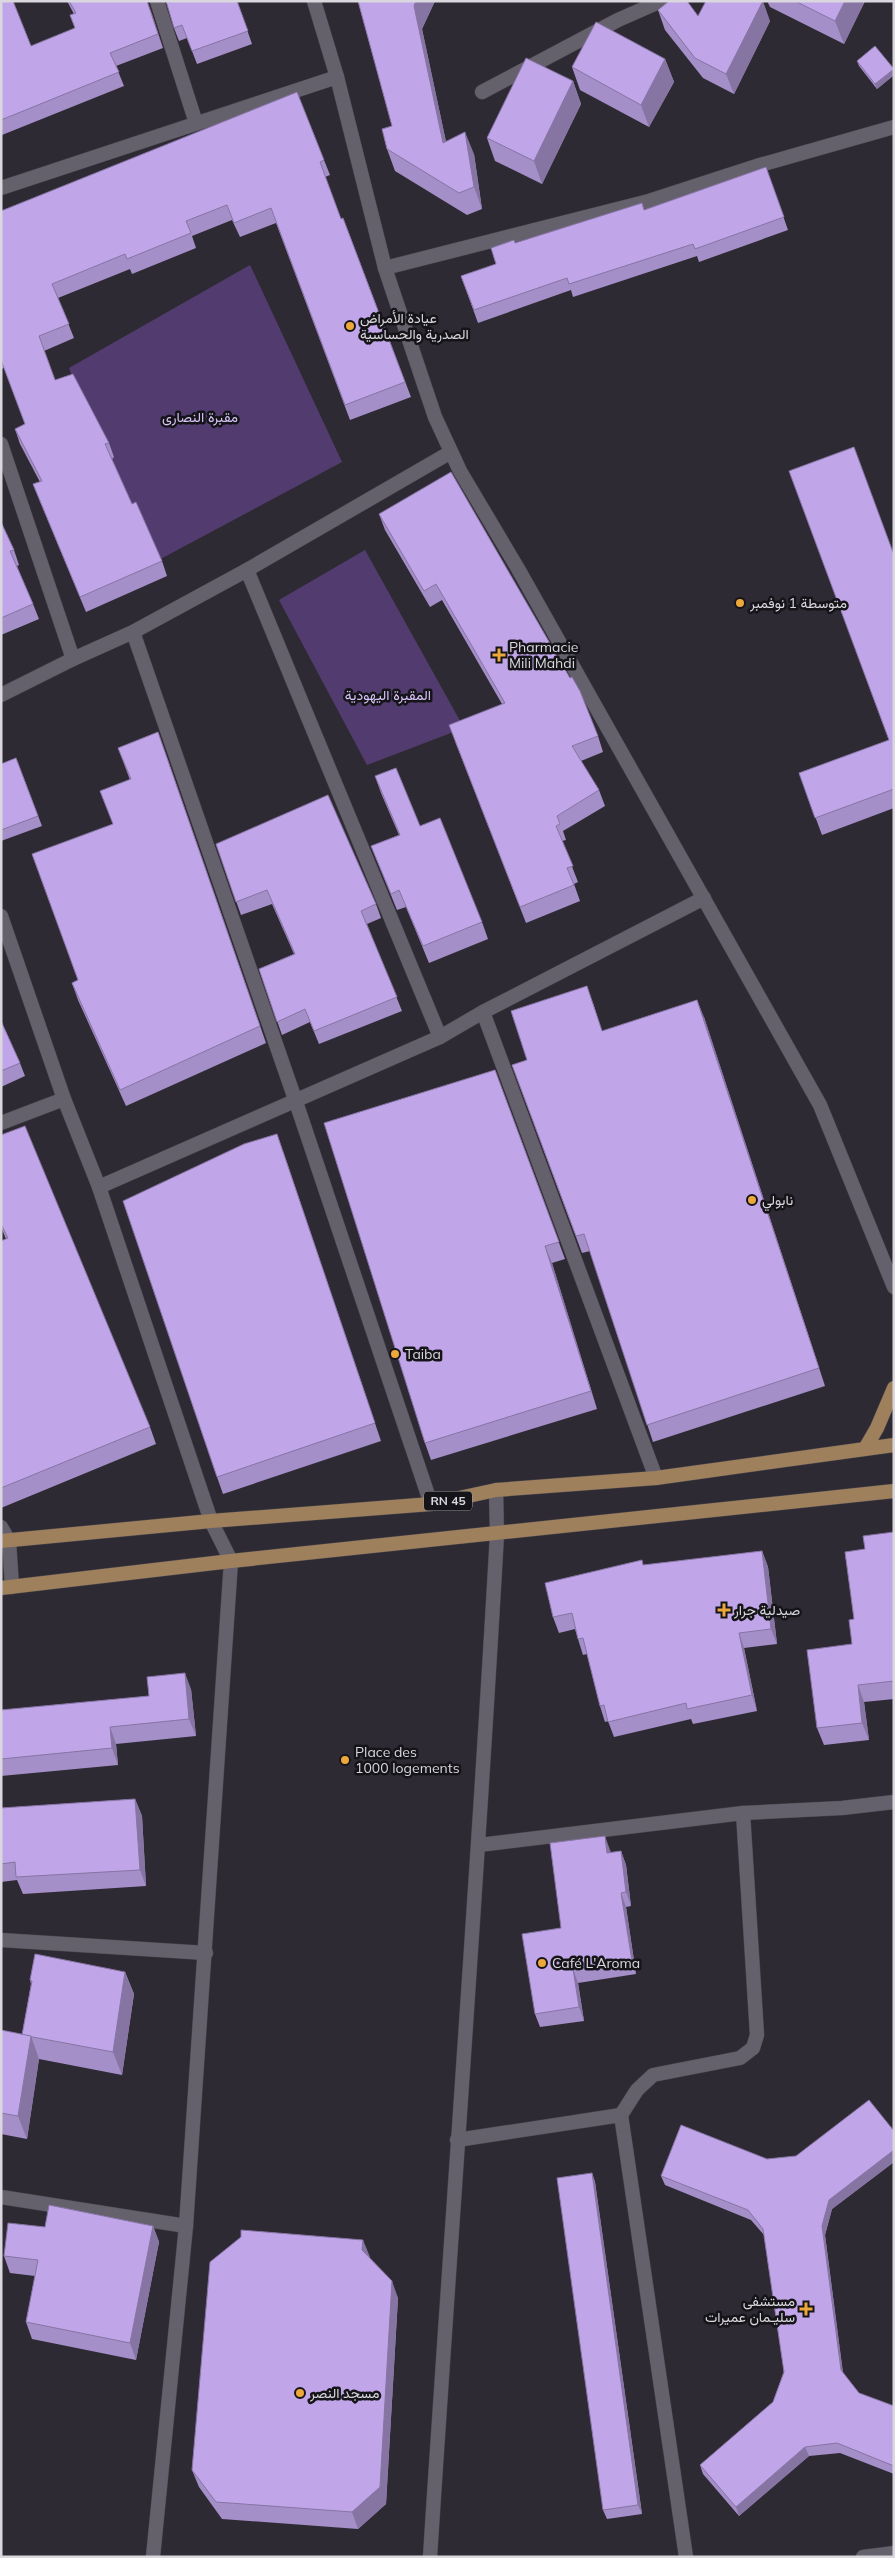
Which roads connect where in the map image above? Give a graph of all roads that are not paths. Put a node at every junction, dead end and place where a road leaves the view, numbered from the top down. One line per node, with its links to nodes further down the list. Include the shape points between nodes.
1 (156, 1): 6 (street)
2 (314, 1): 4 (street)
3 (661, 1): 5 (street, via 618,20)
4 (337, 77): 6 (street); 9 (street)
5 (482, 92)
6 (196, 123): 8 (street)
7 (894, 127): 9 (street, via 760,165 650,201)
8 (1, 188)
9 (385, 268): 11 (street, via 435,416)
10 (1, 444): 14 (street)
11 (451, 452): 12 (street); 16 (street)
12 (247, 570): 13 (street); 19 (street)
13 (133, 632): 14 (street); 21 (street)
14 (73, 659): 15 (street)
15 (1, 695)
16 (704, 898): 18 (street); 24 (street, via 820,1105)
17 (1, 916): 20 (street)
18 (483, 1012): 19 (street); 28 (street)
19 (440, 1037): 21 (street)
20 (64, 1098): 22 (street); 23 (street)
21 (296, 1102): 23 (street); 31 (street)
22 (1, 1123)
23 (99, 1188): 32 (street)
24 (894, 1287)
25 (894, 1388): 27 (main road)
26 (894, 1445): 27 (main road, RN 45)
27 (866, 1447): 28 (main road, RN 45)
28 (656, 1478): 29 (main road, RN 45)
29 (496, 1490): 31 (main road, RN 45); 34 (street)
30 (894, 1491): 34 (main road)
31 (431, 1504): 32 (main road, RN 45)
32 (211, 1520): 35 (main road, RN 45); 36 (street)
33 (1, 1527): 35 (street)
34 (498, 1534): 36 (main road); 40 (street)
35 (5, 1541): 37 (street)
36 (231, 1561): 37 (main road); 42 (street)
37 (7, 1587)
38 (894, 1802): 39 (street)
39 (743, 1813): 40 (street); 43 (street, via 757,2035 753,2048 740,2058 653,2075 637,2090)
40 (479, 1845): 44 (street)
41 (1, 1940): 42 (street)
42 (206, 1953): 46 (street)
43 (621, 2115): 44 (street); 50 (street)
44 (456, 2140): 49 (street)
45 (1, 2197): 46 (street)
46 (186, 2226): 48 (street)
47 (894, 2553): 51 (street)
48 (153, 2557)
49 (430, 2557)
50 (686, 2557)
51 (863, 2557)

